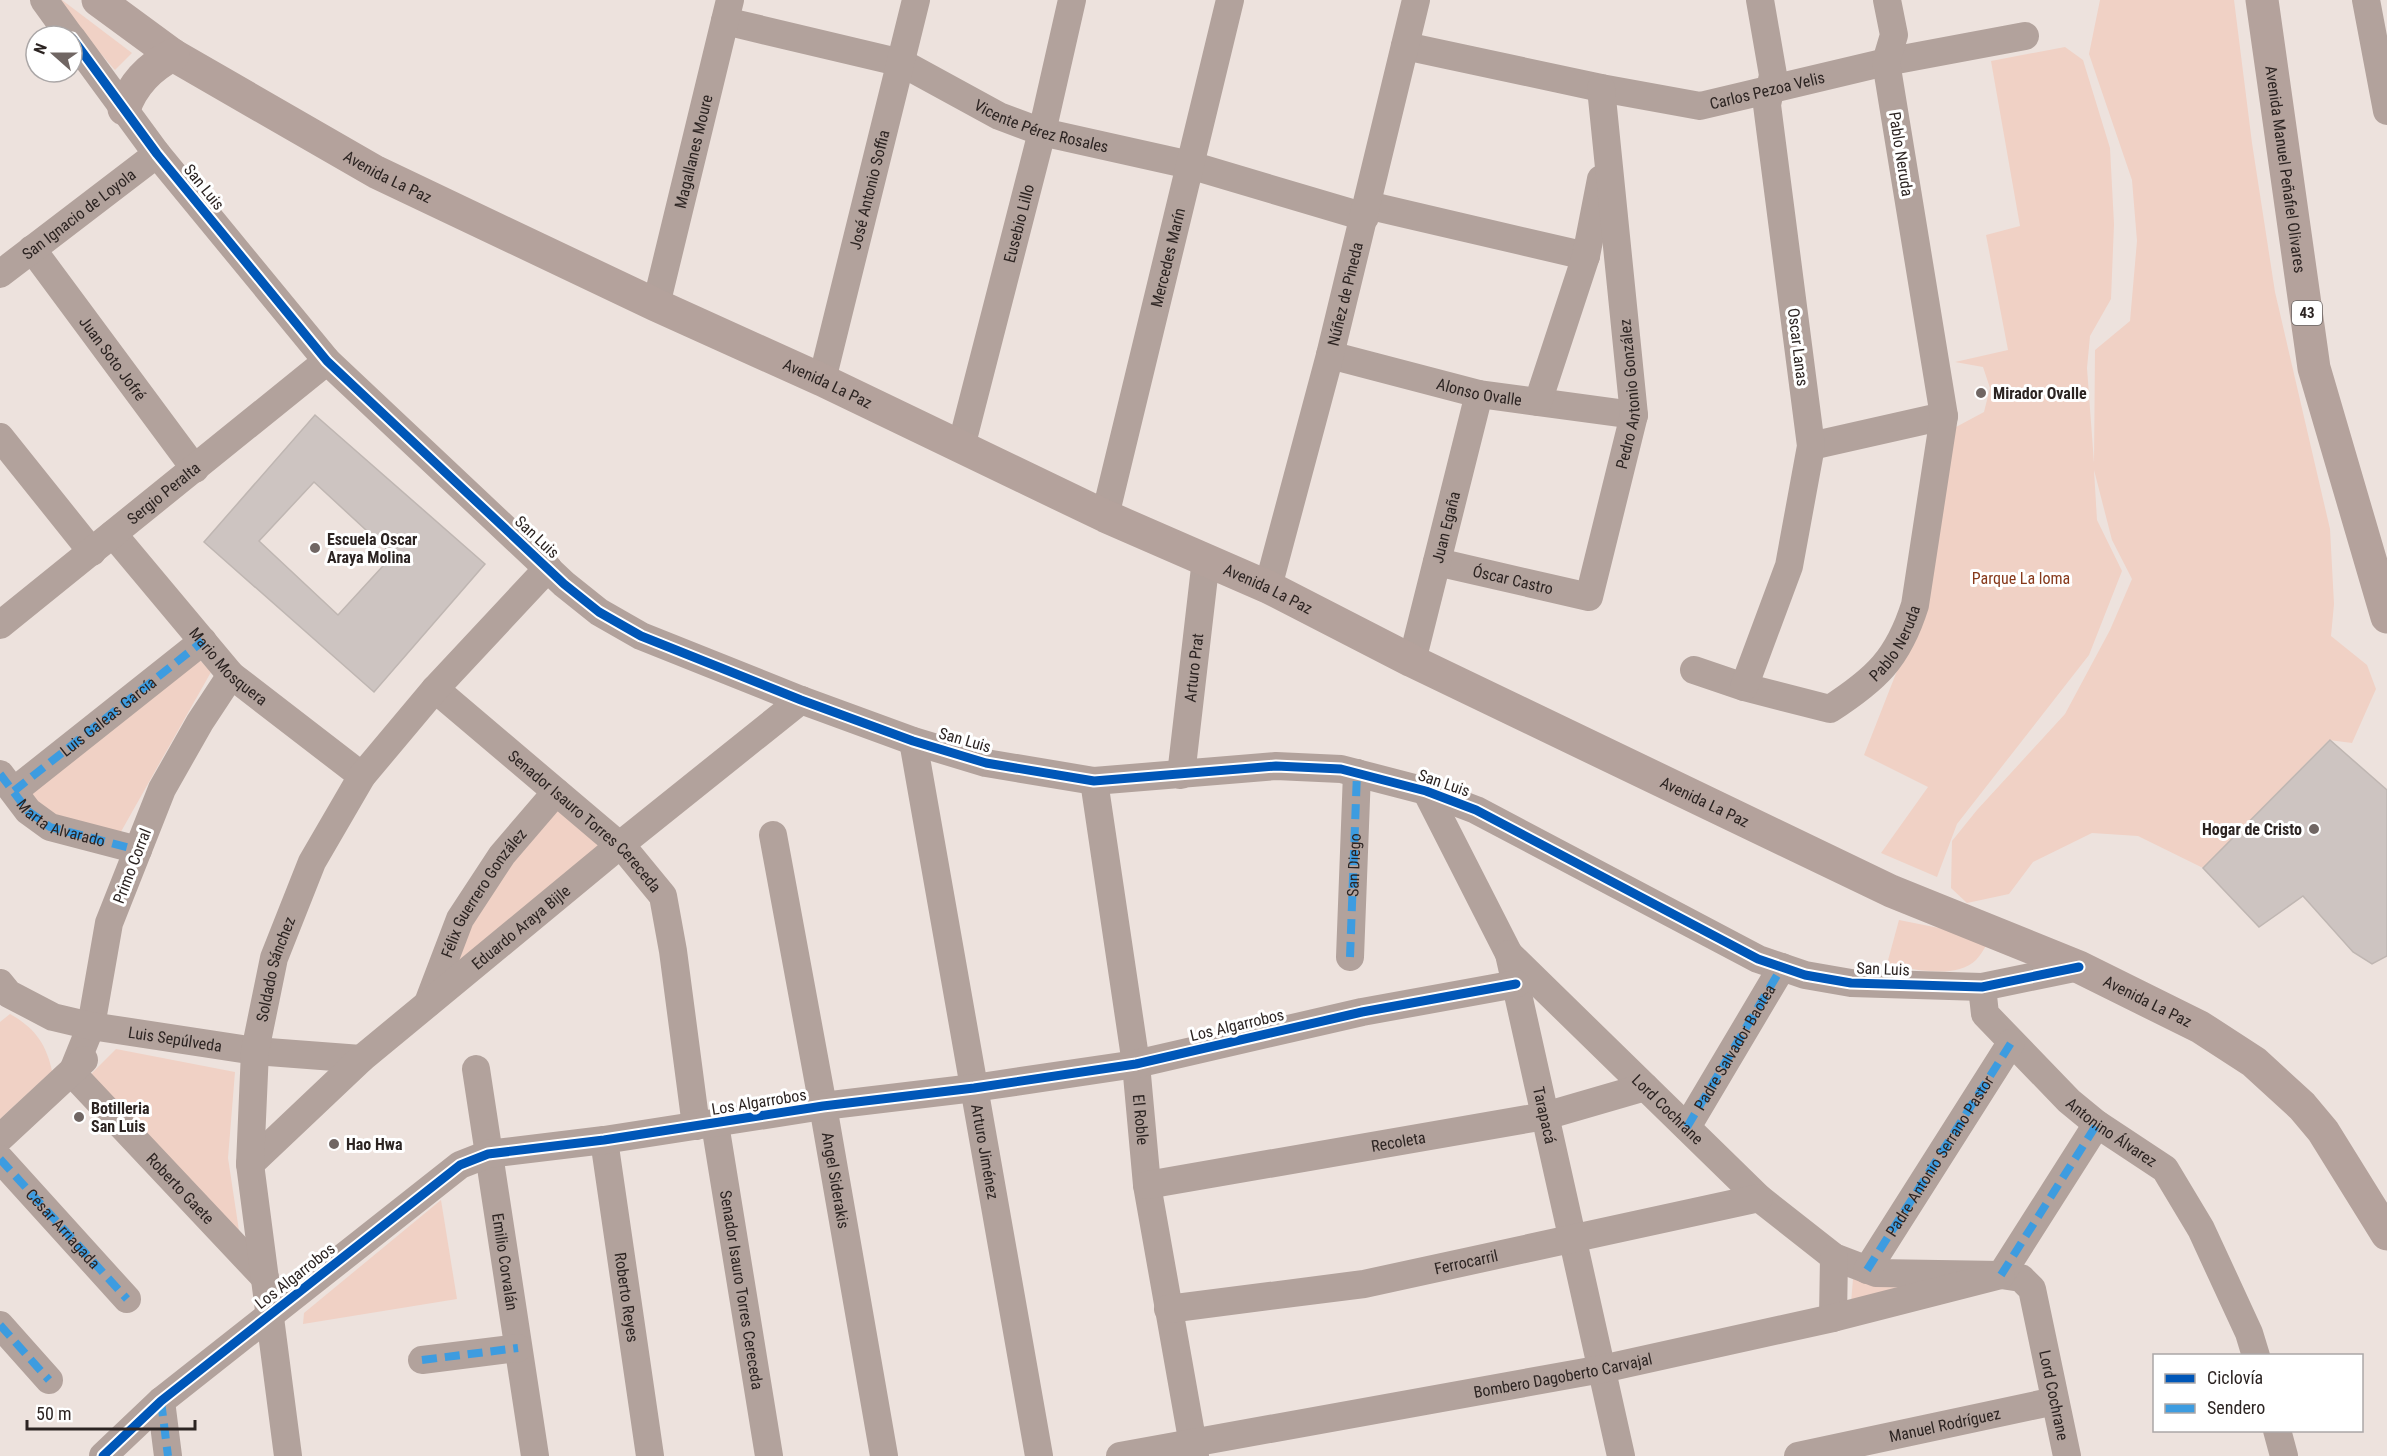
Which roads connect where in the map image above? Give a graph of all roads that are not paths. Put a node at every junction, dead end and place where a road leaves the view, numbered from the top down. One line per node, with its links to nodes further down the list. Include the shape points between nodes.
1 (44, 0): 12 (street, San Luis)
2 (98, 0): 16 (main road, Avenida La Paz)
3 (916, 0): 18 (street, José Antonio Soffia)
4 (1072, 0): 23 (street, Eusebio Lillo)
5 (1230, 0): 26 (street, Mercedes Marín)
6 (1416, 0): 14 (street, Núñez de Pineda)
7 (1760, 0): 20 (street, Oscar Lanas, via 1773,75)
8 (1887, 0): 17 (street, Pablo Neruda, via 1894,35)
9 (2262, 0): 51 (main road, Avenida Manuel Peñafiel Olivares / 43, via 2313,368)
10 (2366, 0): 22 (street)
11 (727, 10): 18 (street, Vicente Pérez Rosales); 31 (street, Magallanes Moure)
12 (62, 24)
13 (2025, 36): 17 (street, Carlos Pezoa Velis)
14 (1405, 46): 19 (street, Carlos Pezoa Velis); 27 (street, Núñez de Pineda)
15 (84, 55): 21 (street, San Luis)
16 (173, 55): 21 (main road, via 142,78); 31 (main road, Avenida La Paz, via 376,172)
17 (1886, 62): 20 (street, Carlos Pezoa Velis); 38 (street, Pablo Neruda)
18 (902, 63): 23 (street, Vicente Pérez Rosales, via 999,116); 34 (street, José Antonio Soffia)
19 (1601, 88): 20 (street, Carlos Pezoa Velis, via 1700,106); 24 (street, Pedro Antonio González)
20 (1770, 88): 40 (street, Oscar Lanas, via 1767,105)
21 (124, 109): 25 (street, San Luis)
22 (2387, 111)
23 (1042, 132): 26 (street, Vicente Pérez Rosales); 41 (street, Eusebio Lillo)
24 (1607, 150): 29 (street, Pedro Antonio González); 37 (street, Pedro Antonio González)
25 (157, 154): 28 (street, San Ignacio de Loyola); 33 (street, San Luis)
26 (1190, 165): 27 (street, Vicente Pérez Rosales); 43 (street, Mercedes Marín)
27 (1366, 211): 29 (street, Vicente Pérez Rosales); 32 (street, Núñez de Pineda)
28 (32, 249): 30 (street, San Ignacio de Loyola); 42 (street, Juan Soto Jofré)
29 (1586, 256): 36 (street, Pedro Antonio González)
30 (0, 274)
31 (656, 305): 34 (main road, Avenida La Paz)
32 (1330, 355): 35 (street, Alonso Ovalle); 49 (street, Núñez de Pineda)
33 (327, 361): 42 (street, Sergio Peralta); 48 (street, San Luis)
34 (822, 380): 41 (main road, Avenida La Paz)
35 (1479, 394): 36 (street, Alonso Ovalle); 47 (street, Juan Egaña)
36 (1538, 402): 37 (street, Alonso Ovalle)
37 (1634, 414): 50 (street, Pedro Antonio González)
38 (1944, 416): 40 (street); 57 (street, Pablo Neruda, via 1915,605 1907,631 1882,669 1864,687 1830,709)
39 (0, 437): 45 (street)
40 (1811, 446): 57 (street, Oscar Lanas, via 1789,566)
41 (962, 447): 43 (main road, Avenida La Paz)
42 (195, 469): 44 (street, Sergio Peralta)
43 (1105, 516): 46 (main road, Avenida La Paz)
44 (113, 534): 45 (street, Sergio Peralta); 53 (street, Mario Mosquera)
45 (92, 552): 52 (street, Sergio Peralta)
46 (1206, 559): 49 (main road, Avenida La Paz); 62 (street, Arturo Prat)
47 (1437, 562): 50 (street, Óscar Castro); 54 (street, Juan Egaña)
48 (548, 568): 58 (street, Soldado Sánchez); 59 (street, San Luis, via 599,612 641,636)
49 (1268, 587): 54 (main road, Avenida La Paz)
50 (1589, 597)
51 (2387, 617)
52 (0, 625)
53 (203, 641): 56 (street, Mario Mosquera); 65 (street, Luis Galeas García)
54 (1412, 661): 74 (main road, Avenida La Paz, via 1890,891)
55 (1694, 670): 57 (street, Pablo Neruda)
56 (231, 675): 63 (street, Mario Mosquera); 70 (street, Primo Corral, via 162,789)
57 (1744, 687)
58 (435, 689): 63 (street, Soldado Sánchez); 67 (street, Senador Isauro Torres Cereceda)
59 (801, 700): 60 (street, San Luis); 69 (street, Eduardo Araya Bijle)
60 (913, 741): 64 (street, San Luis, via 986,763); 87 (street, Arturo Jiménez)
61 (1357, 773): 62 (street, San Luis, via 1276,766); 66 (street, San Luis); 72 (street, San Diego)
62 (1181, 775): 64 (street, San Luis)
63 (362, 776): 81 (street, Soldado Sánchez, via 312,862 278,948)
64 (1094, 781): 83 (street, El Roble)
65 (7, 783): 70 (street, Marta Alvarado, via 28,811 50,827)
66 (1426, 790): 71 (street, Tarapacá); 73 (street, San Luis, via 1476,810 1758,959)
67 (556, 792): 69 (street, Senador Isauro Torres Cereceda); 78 (street, Félix Guerrero González, via 502,855 460,919)
68 (773, 835): 88 (street, Angel Siderakis)
69 (620, 845): 78 (street, Eduardo Araya Bijle); 91 (street, Senador Isauro Torres Cereceda, via 663,896)
70 (138, 850): 79 (street, Primo Corral, via 109,923)
71 (1509, 954): 75 (street, Tarapacá); 86 (street, Lord Cochrane)
72 (1350, 957)
73 (1782, 967): 76 (street, San Luis, via 1851,983); 92 (street, Padre Salvador Baotea)
74 (2079, 967): 76 (street, San Luis); 100 (main road, Avenida La Paz, via 2228,1043 2279,1083 2323,1131)
75 (1516, 984): 83 (street, Los Algarrobos, via 1362,1012); 89 (street, Tarapacá)
76 (1982, 987): 80 (street, Antonino Álvarez, via 1985,1014)
77 (3, 993): 79 (street, Luis Sepúlveda, via 53,1017)
78 (427, 1005): 82 (street, Eduardo Araya Bijle)
79 (101, 1028): 81 (street, Luis Sepúlveda); 85 (street)
80 (2011, 1043): 90 (street, Antonino Álvarez, via 2068,1101); 103 (street, Padre Antonio Serrano Pastor)
81 (255, 1051): 82 (street, Luis Sepúlveda); 97 (street, Soldado Sánchez)
82 (361, 1059): 97 (street, Eduardo Araya Bijle)
83 (1136, 1064): 87 (street, Los Algarrobos); 98 (street, El Roble)
84 (476, 1069): 95 (street, Emilio Corvalán)
85 (72, 1073): 93 (street); 105 (street, Roberto Gaete)
86 (1645, 1087): 89 (street, Recoleta); 92 (street, Lord Cochrane)
87 (974, 1088): 88 (street, Los Algarrobos); 127 (street, Arturo Jiménez)
88 (823, 1106): 91 (street, Los Algarrobos); 126 (street, Angel Siderakis)
89 (1545, 1116): 98 (street, Recoleta); 101 (street, Tarapacá)
90 (2097, 1124): 104 (street); 112 (street, Antonino Álvarez, via 2165,1169 2201,1229)
91 (706, 1125): 94 (street, Los Algarrobos); 125 (street, Senador Isauro Torres Cereceda)
92 (1688, 1127): 99 (street, Lord Cochrane)
93 (0, 1138)
94 (604, 1140): 95 (street, Los Algarrobos); 124 (street, Roberto Reyes)
95 (488, 1154): 108 (street, Los Algarrobos, via 460,1165); 111 (street, Emilio Corvalán)
96 (0, 1159): 106 (street, César Arriagada)
97 (250, 1164): 105 (street, Soldado Sánchez)
98 (1148, 1185): 107 (street, El Roble)
99 (1760, 1198): 101 (street, Ferrocarril); 102 (street, Lord Cochrane)
100 (2387, 1234)
101 (1573, 1240): 107 (street, Ferrocarril, via 1364,1284); 114 (street, Tarapacá)
102 (1834, 1257): 103 (street, Lord Cochrane); 109 (street)
103 (1867, 1270): 104 (street, Lord Cochrane)
104 (2001, 1275): 109 (street, Bombero Dagoberto Carvajal); 117 (street, Lord Cochrane, via 2020,1278 2032,1289)
105 (265, 1278): 108 (street, Soldado Sánchez)
106 (127, 1299)
107 (1168, 1309): 119 (street, El Roble)
108 (268, 1316): 116 (street, Los Algarrobos); 122 (street, Soldado Sánchez)
109 (1833, 1318): 114 (street, Bombero Dagoberto Carvajal)
110 (0, 1325): 115 (street)
111 (518, 1348): 113 (street); 123 (street, Emilio Corvalán)
112 (2255, 1354)
113 (422, 1360)
114 (1602, 1369): 119 (street, Bombero Dagoberto Carvajal); 129 (street, Tarapacá)
115 (50, 1380)
116 (161, 1401): 120 (street, Los Algarrobos); 121 (street)
117 (2055, 1401): 130 (street, Manuel Rodríguez); 131 (street, Lord Cochrane)
118 (2277, 1432): 132 (street)
119 (1193, 1449): 128 (street, Bombero Dagoberto Carvajal)
120 (102, 1456)
121 (168, 1456)
122 (288, 1456)
123 (535, 1456)
124 (650, 1456)
125 (769, 1456)
126 (884, 1456)
127 (1039, 1456)
128 (1120, 1456)
129 (1621, 1456)
130 (1798, 1456)
131 (2067, 1456)
132 (2284, 1456)

